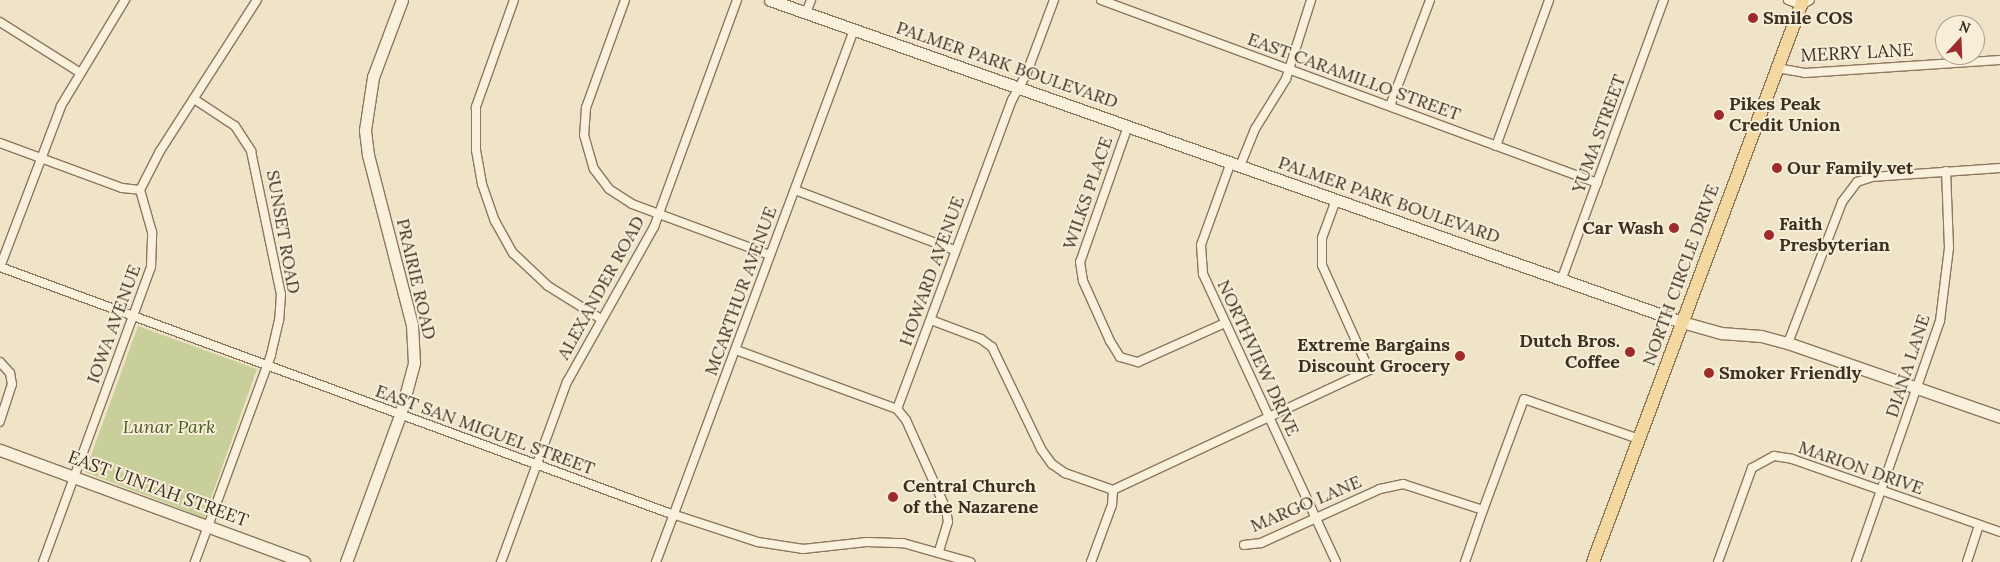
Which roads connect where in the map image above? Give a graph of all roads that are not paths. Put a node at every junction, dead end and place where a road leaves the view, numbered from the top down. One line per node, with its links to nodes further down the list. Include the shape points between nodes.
1 (125, 0): 23 (street)
2 (257, 0): 25 (street)
3 (402, 0): 54 (main road, PRAIRIE ROAD, via 371,84 365,130 368,155 412,325 415,350 412,375)
4 (514, 0): 44 (street, via 476,107 476,150 482,184 495,221 513,253 548,286)
5 (625, 0): 38 (street, via 589,98 584,135 592,164 609,188 632,204)
6 (737, 0): 38 (street, ALEXANDER ROAD)
7 (770, 0): 17 (main road, PALMER PARK BOULEVARD)
8 (811, 0): 17 (street)
9 (1054, 0): 24 (street, HOWARD AVENUE)
10 (1101, 0): 22 (street, EAST CARAMILLO STREET)
11 (1311, 0): 22 (street, NORTHVIEW DRIVE)
12 (1430, 0): 26 (street)
13 (1549, 0): 29 (street)
14 (1664, 0): 34 (street, YUMA STREET)
15 (1788, 0): 16 (street)
16 (1805, 2): 21 (main road, NORTH CIRCLE DRIVE)
17 (806, 13): 19 (main road, PALMER PARK BOULEVARD)
18 (0, 22): 23 (street)
19 (854, 30): 24 (main road, PALMER PARK BOULEVARD); 36 (street, MCARTHUR AVENUE)
20 (2000, 60): 21 (street, MERRY LANE, via 1805,72)
21 (1777, 68): 46 (main road, NORTH CIRCLE DRIVE)
22 (1288, 69): 26 (street, EAST CARAMILLO STREET); 31 (street, NORTHVIEW DRIVE, via 1274,101)
23 (79, 72): 30 (street)
24 (1019, 88): 27 (main road, PALMER PARK BOULEVARD); 39 (street, HOWARD AVENUE)
25 (194, 99): 35 (street); 51 (street, SUNSET ROAD, via 235,126 256,161 281,294 277,334)
26 (1390, 106): 29 (street, EAST CARAMILLO STREET)
27 (1128, 126): 31 (main road, PALMER PARK BOULEVARD); 47 (street, WILKS PLACE, via 1080,262 1083,281 1110,341 1120,357 1138,362)
28 (0, 143): 30 (street)
29 (1496, 146): 34 (street, EAST CARAMILLO STREET)
30 (40, 158): 35 (street, via 122,188); 41 (street)
31 (1236, 164): 37 (main road, PALMER PARK BOULEVARD); 47 (street, NORTHVIEW DRIVE, via 1200,255 1203,274)
32 (2000, 168): 33 (street)
33 (1946, 171): 48 (street, via 1872,176 1852,187 1842,202); 52 (street, DIANA LANE, via 1950,231 1946,286 1936,338)
34 (1596, 183): 42 (street, YUMA STREET)
35 (140, 190): 43 (street, IOWA AVENUE, via 150,219 153,256)
36 (795, 190): 39 (street); 40 (street, MCARTHUR AVENUE)
37 (1336, 200): 42 (main road, PALMER PARK BOULEVARD); 55 (street, via 1322,238 1322,265 1369,370)
38 (658, 215): 40 (street); 44 (street, ALEXANDER ROAD, via 645,248)
39 (955, 250): 45 (street, HOWARD AVENUE)
40 (770, 255): 49 (street, MCARTHUR AVENUE)
41 (0, 267): 43 (street, EAST SAN MIGUEL STREET)
42 (1562, 278): 46 (main road, PALMER PARK BOULEVARD)
43 (134, 316): 51 (street, EAST SAN MIGUEL STREET); 61 (street, IOWA AVENUE)
44 (601, 319): 60 (street, ALEXANDER ROAD, via 567,382)
45 (931, 320): 53 (street, HOWARD AVENUE); 62 (street, via 981,339 992,347 1041,449 1052,464 1065,473)
46 (1682, 322): 48 (main road, PALMER PARK BOULEVARD, via 1721,333 1761,336); 58 (main road, NORTH CIRCLE DRIVE)
47 (1225, 323): 55 (street, NORTHVIEW DRIVE)
48 (1788, 343): 52 (main road, PALMER PARK BOULEVARD)
49 (736, 350): 53 (street); 65 (street, MCARTHUR AVENUE)
50 (0, 362): 57 (street, via 10,372 12,384)
51 (267, 365): 54 (street, EAST SAN MIGUEL STREET); 68 (street, SUNSET ROAD)
52 (1917, 388): 56 (main road, PALMER PARK BOULEVARD); 63 (street, DIANA LANE)
53 (897, 409): 71 (street, via 906,420 946,509 948,522)
54 (400, 415): 60 (street, EAST SAN MIGUEL STREET); 75 (main road, PRAIRIE ROAD)
55 (1270, 417): 62 (street); 66 (street, NORTHVIEW DRIVE)
56 (2000, 417)
57 (0, 422)
58 (1639, 439): 64 (street, via 1524,399); 82 (main road, NORTH CIRCLE DRIVE)
59 (0, 450): 61 (main road, EAST UINTAH STREET)
60 (536, 464): 65 (street, EAST SAN MIGUEL STREET); 76 (street, ALEXANDER ROAD)
61 (74, 477): 68 (main road, EAST UINTAH STREET); 72 (street, IOWA AVENUE)
62 (1113, 490): 79 (street, via 1112,505)
63 (1881, 491): 67 (street, MARION DRIVE); 83 (street, MARION DRIVE, via 1792,459 1766,458 1757,462 1749,475); 84 (street, DIANA LANE)
64 (1483, 510): 66 (street, MARGO LANE, via 1410,484 1380,489); 81 (street)
65 (674, 514): 71 (street, EAST SAN MIGUEL STREET, via 778,546 821,548 881,542); 77 (street, MCARTHUR AVENUE)
66 (1315, 518): 70 (street, MARGO LANE, via 1261,543); 80 (street, NORTHVIEW DRIVE)
67 (1979, 525): 69 (street, MARION DRIVE); 85 (street)
68 (208, 526): 73 (street, SUNSET ROAD); 74 (main road, EAST UINTAH STREET)
69 (2000, 532)
70 (1244, 545)
71 (939, 551): 78 (street, EAST SAN MIGUEL STREET)
72 (43, 562)
73 (195, 562)
74 (304, 562)
75 (346, 562)
76 (501, 562)
77 (656, 562)
78 (970, 562)
79 (1091, 562)
80 (1336, 562)
81 (1465, 562)
82 (1593, 562)
83 (1718, 562)
84 (1856, 562)
85 (1967, 562)

